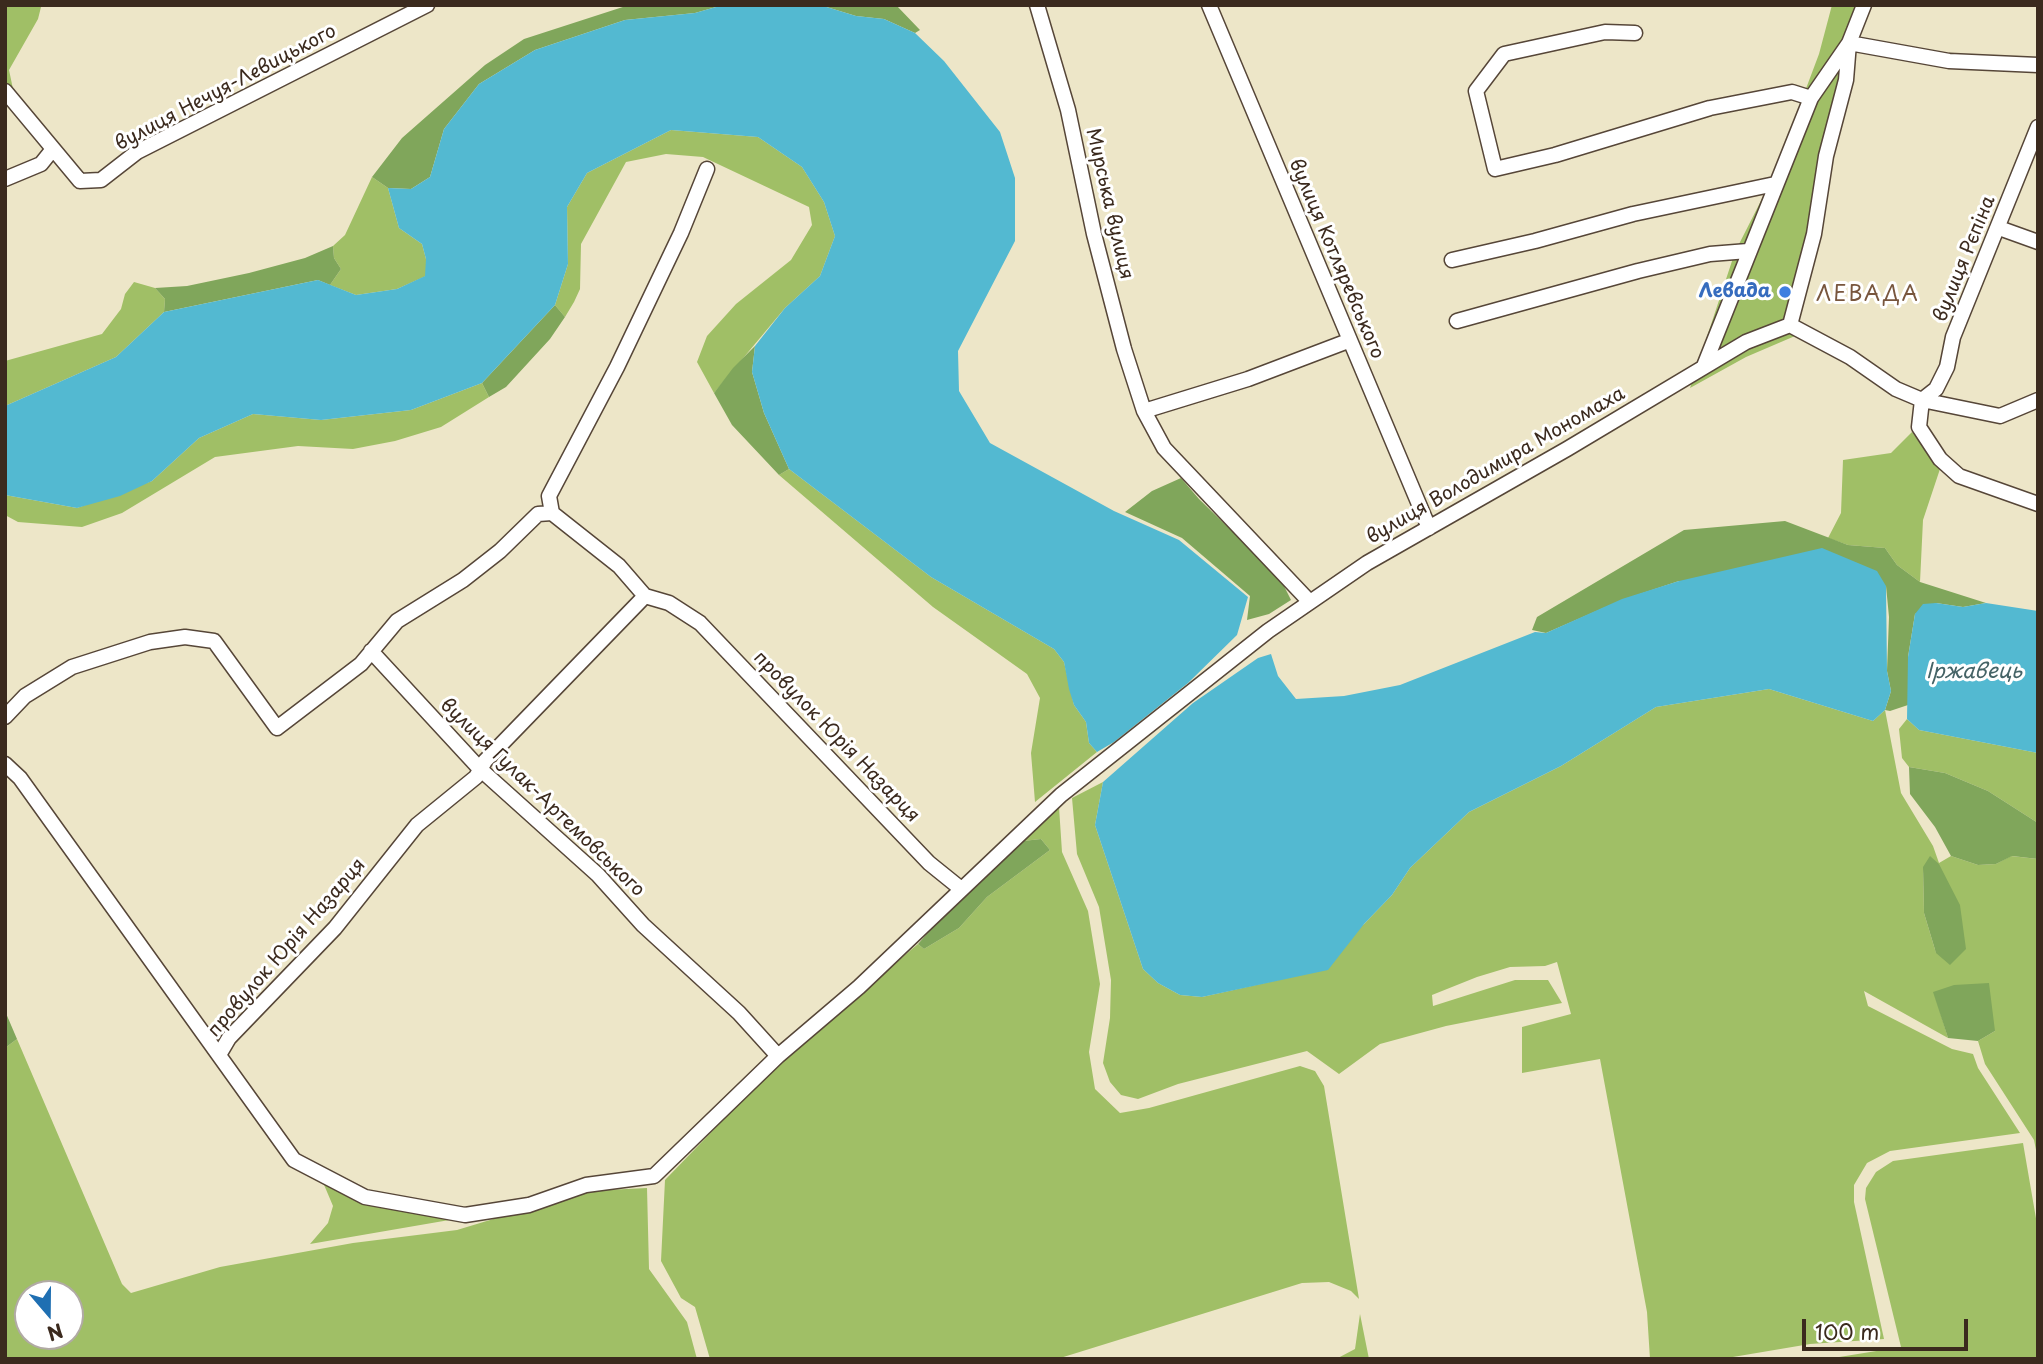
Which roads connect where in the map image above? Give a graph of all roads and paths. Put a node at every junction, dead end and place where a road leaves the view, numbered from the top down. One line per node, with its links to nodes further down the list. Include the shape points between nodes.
1 (427, 5): 11 (street, вулиця Нечуя-Левицького, via 137,152 101,180 80,181)
2 (1037, 5): 25 (street, Мирська вулиця, via 1068,110 1124,349)
3 (1209, 5): 21 (street, вулиця Котляревського)
4 (1864, 5): 6 (street)
5 (1635, 33): 9 (street, via 1605,32 1504,54 1476,92 1495,169 1710,108 1792,92)
6 (1849, 43): 7 (street, via 1949,61); 9 (street); 20 (street, via 1846,80 1826,156 1814,234)
7 (2038, 65)
8 (5, 91): 11 (street, вулиця Нечуя-Левицького)
9 (1811, 98): 14 (street)
10 (2038, 127): 15 (street, вулиця Рєпіна)
11 (53, 149): 13 (street, via 41,164)
12 (707, 169): 27 (street, via 617,367 549,496)
13 (5, 179)
14 (1776, 184): 17 (street); 18 (street)
15 (1999, 228): 16 (street); 23 (street, вулиця Рєпіна, via 1953,337 1947,367 1936,389)
16 (2038, 242)
17 (1748, 250): 19 (street, via 1638,271); 22 (street)
18 (1451, 260)
19 (1457, 321)
20 (1790, 325): 22 (street, вулиця Володимира Мономаха, via 1746,342); 23 (street)
21 (1348, 341): 25 (street); 28 (street, вулиця Котляревського)
22 (1704, 366): 28 (street, вулиця Володимира Мономаха)
23 (1922, 400): 24 (street, via 2000,416); 26 (street, via 1919,427 1940,459 1959,476)
24 (2038, 400)
25 (1144, 411): 30 (street, Мирська вулиця, via 1164,448)
26 (2038, 504)
27 (552, 513): 29 (street, провулок Юрія Назарця, via 619,566); 31 (street, via 538,514 463,580 397,621)
28 (1429, 528): 30 (street, вулиця Володимира Мономаха)
29 (645, 596): 34 (street, провулок Юрія Назарця); 35 (street, провулок Юрія Назарця, via 669,603 699,623 929,863)
30 (1309, 601): 35 (street, вулиця Володимира Мономаха, via 1061,795)
31 (371, 651): 32 (street, via 277,728 214,641 185,637 150,642 72,667 25,696); 34 (street, вулиця Гулак-Артемовського)
32 (5, 717)
33 (5, 764): 36 (street, via 20,778)
34 (480, 769): 36 (street, провулок Юрія Назарця, via 417,825 335,928 229,1038); 37 (street, вулиця Гулак-Артемовського, via 598,875)
35 (960, 888): 37 (street, вулиця Володимира Мономаха, via 859,987)
36 (219, 1055): 37 (street, вулиця Володимира Мономаха, via 294,1160 365,1197 465,1215 529,1205 586,1185 654,1176)
37 (778, 1056)

